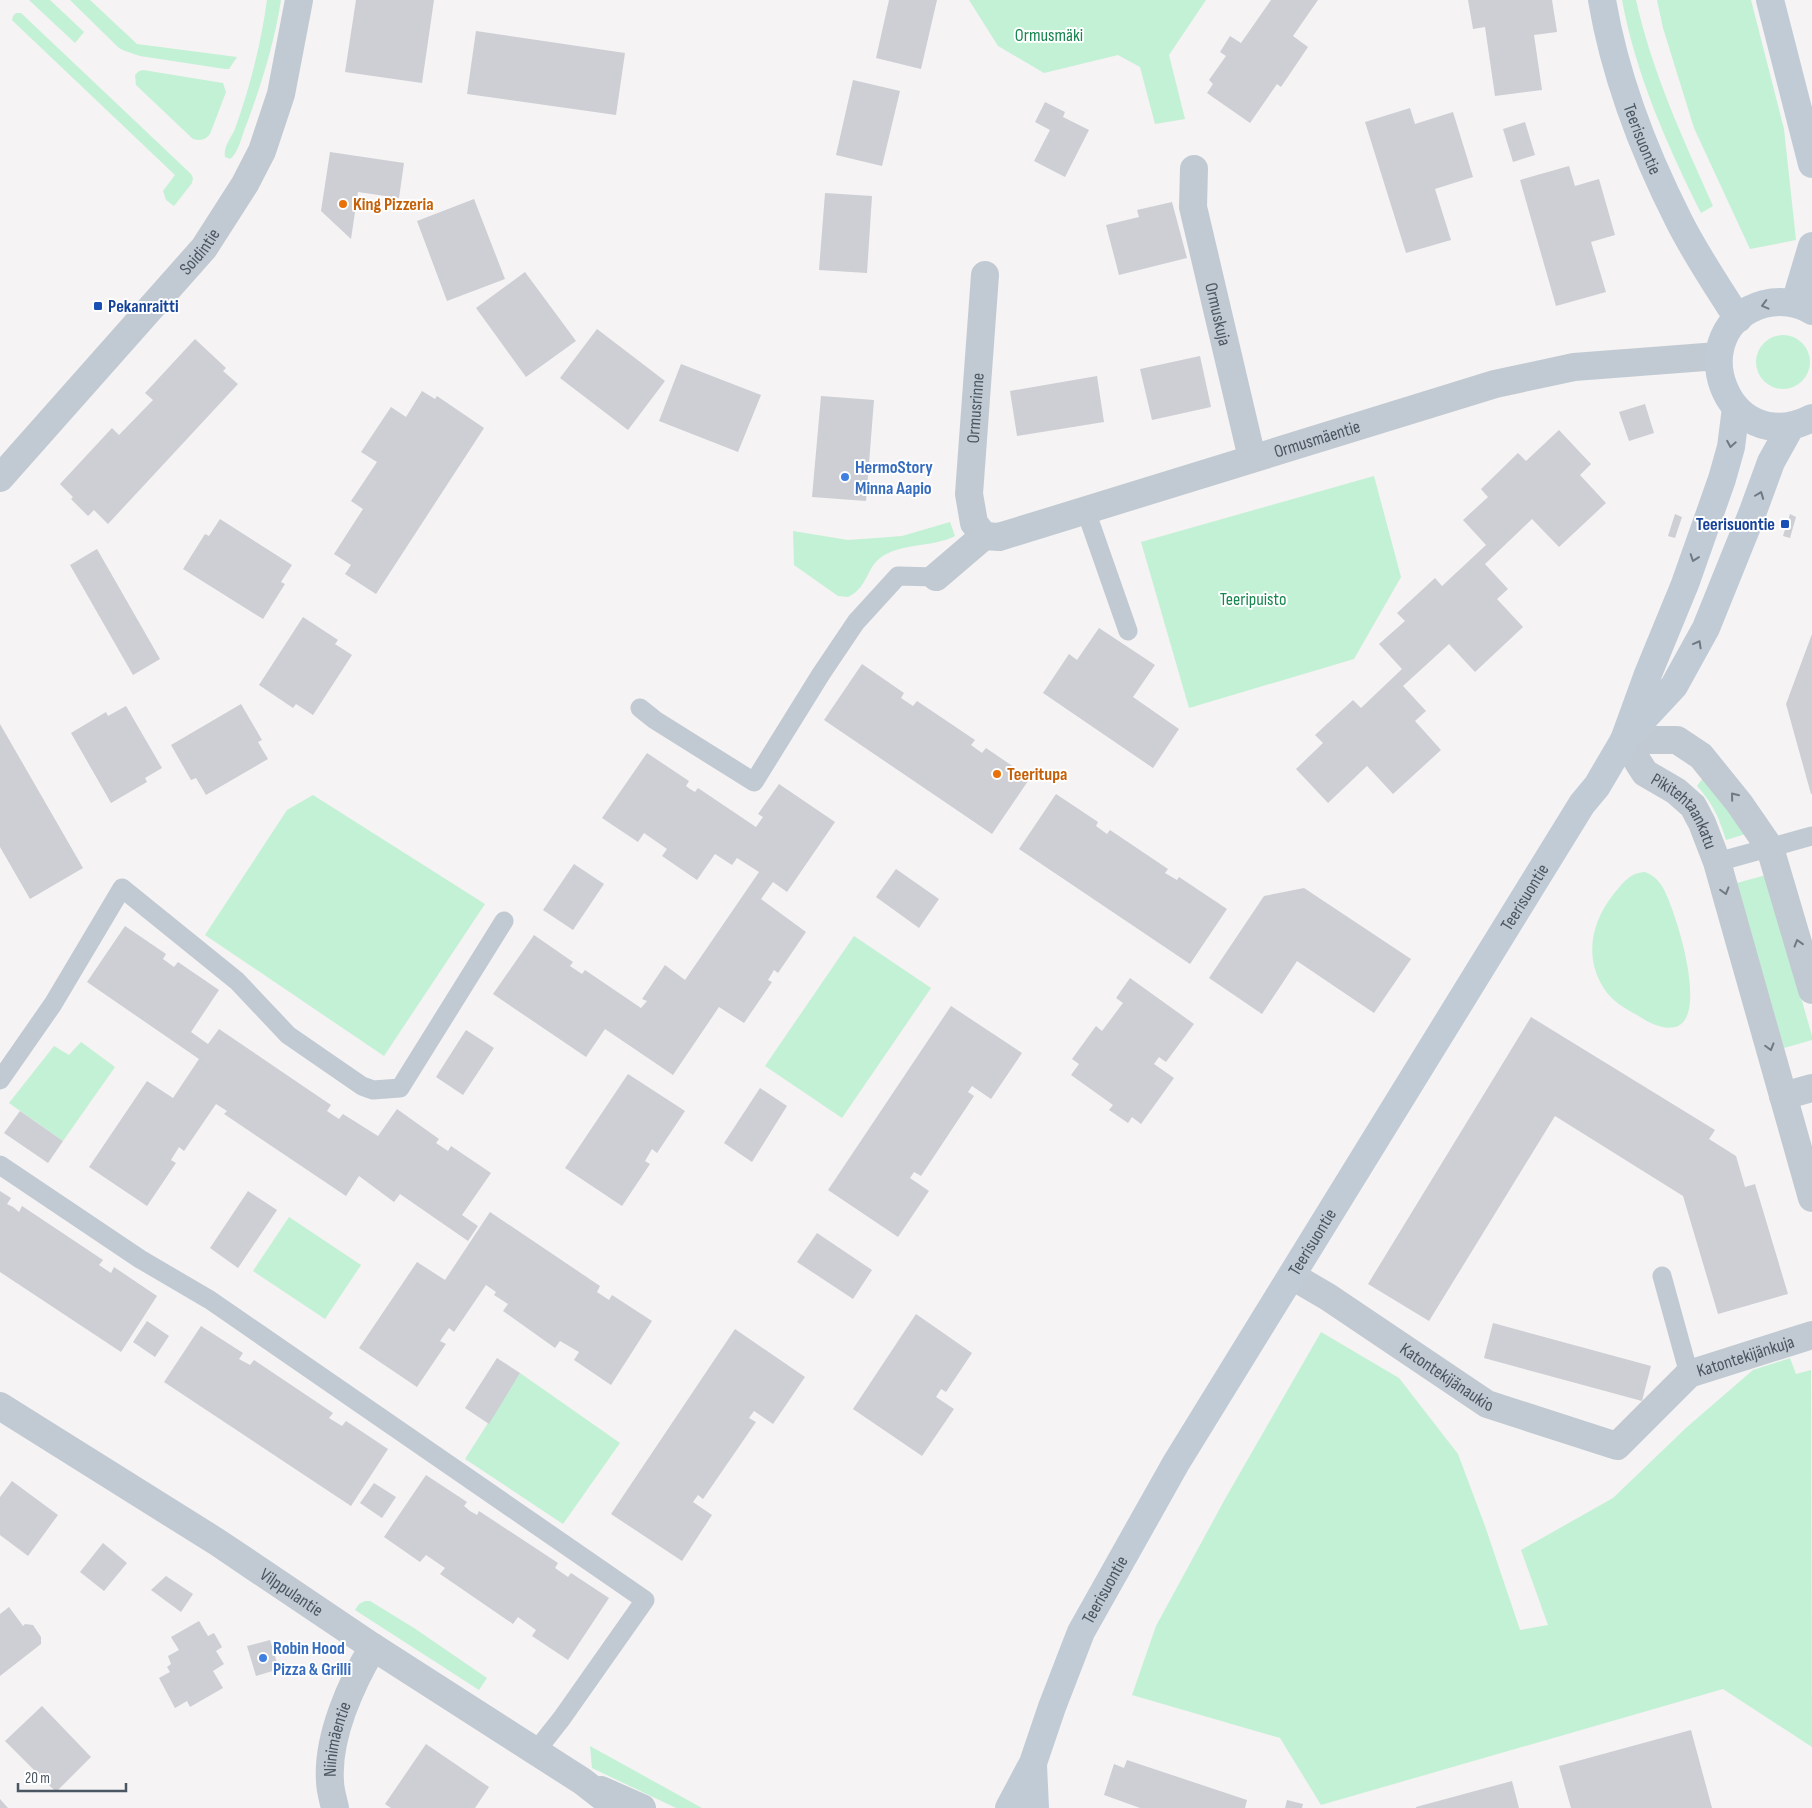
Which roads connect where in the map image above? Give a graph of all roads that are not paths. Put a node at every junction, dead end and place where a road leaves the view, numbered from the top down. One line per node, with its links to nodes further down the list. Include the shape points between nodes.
1 (299, 0): 14 (street, Soidintie, via 281,94 262,151 245,184 204,248)
2 (1602, 0): 9 (main road, Teerisuontie, via 1621,82 1649,157 1680,223)
3 (1770, 0): 4 (main road)
4 (1812, 164)
5 (1194, 169): 13 (street, Ormuskuja, via 1193,207)
6 (1812, 246): 8 (main road)
7 (985, 275): 16 (street, Ormusrinne, via 969,494 974,523)
8 (1804, 307): 9 (main road, one-way to 9, via 1770,302 1747,311)
9 (1738, 319): 10 (main road, via 1728,330)
10 (1718, 356): 11 (main road, via 1722,384); 13 (street, Ormusmäentie, via 1574,367 1512,380)
11 (1736, 408): 12 (main road, via 1745,416 1779,427); 20 (main road, Teerisuontie, one-way to 20, via 1722,479)
12 (1801, 422): 20 (main road, Teerisuontie, one-way to 12, via 1674,686 1706,628 1771,462)
13 (1252, 458): 15 (street, Ormusmäentie)
14 (0, 478)
15 (1086, 510): 16 (street, Ormusmäentie, via 999,537); 18 (lane)
16 (984, 536): 17 (street)
17 (936, 577): 19 (lane, via 898,576 856,622 754,782)
18 (1128, 631)
19 (640, 708)
20 (1624, 740): 22 (street, one-way to 20, via 1701,756 1677,740); 23 (street, Pikitehtaankatu, via 1645,773 1676,791 1693,806); 31 (main road, Teerisuontie)
21 (1812, 836): 22 (lane)
22 (1770, 848): 23 (lane); 25 (street, one-way to 22)
23 (1717, 862): 28 (street, Pikitehtaankatu, one-way to 28)
24 (504, 921): 26 (lane, via 400,1088 374,1090 362,1086 288,1036 237,981 122,888 53,1004)
25 (1812, 990)
26 (0, 1080)
27 (1812, 1088): 28 (street)
28 (1783, 1096): 30 (street, Pikitehtaankatu)
29 (0, 1165): 38 (lane, via 140,1259 210,1300 645,1600)
30 (1812, 1198)
31 (1292, 1276): 36 (street, Katontekijänaukio, via 1487,1404); 39 (main road, Teerisuontie, via 1176,1463 1081,1632)
32 (1662, 1276): 34 (lane)
33 (1812, 1335): 34 (street, Katontekijänkuja)
34 (1689, 1374): 36 (street, Katontekijänkuja)
35 (0, 1406): 37 (street, Vilppulantie, via 216,1542)
36 (1617, 1446)
37 (373, 1646): 38 (street, Vilppulantie); 41 (street, Niinimäentie, via 343,1707 332,1751 330,1781)
38 (536, 1752): 40 (street, Vilppulantie)
39 (1033, 1763): 44 (main road, Teerisuontie); 45 (main road, Teerisuontie)
40 (582, 1781): 42 (street, Vilppulantie); 43 (street, Vilppulantie)
41 (334, 1808)
42 (617, 1808)
43 (642, 1808)
44 (1009, 1808)
45 (1035, 1808)

